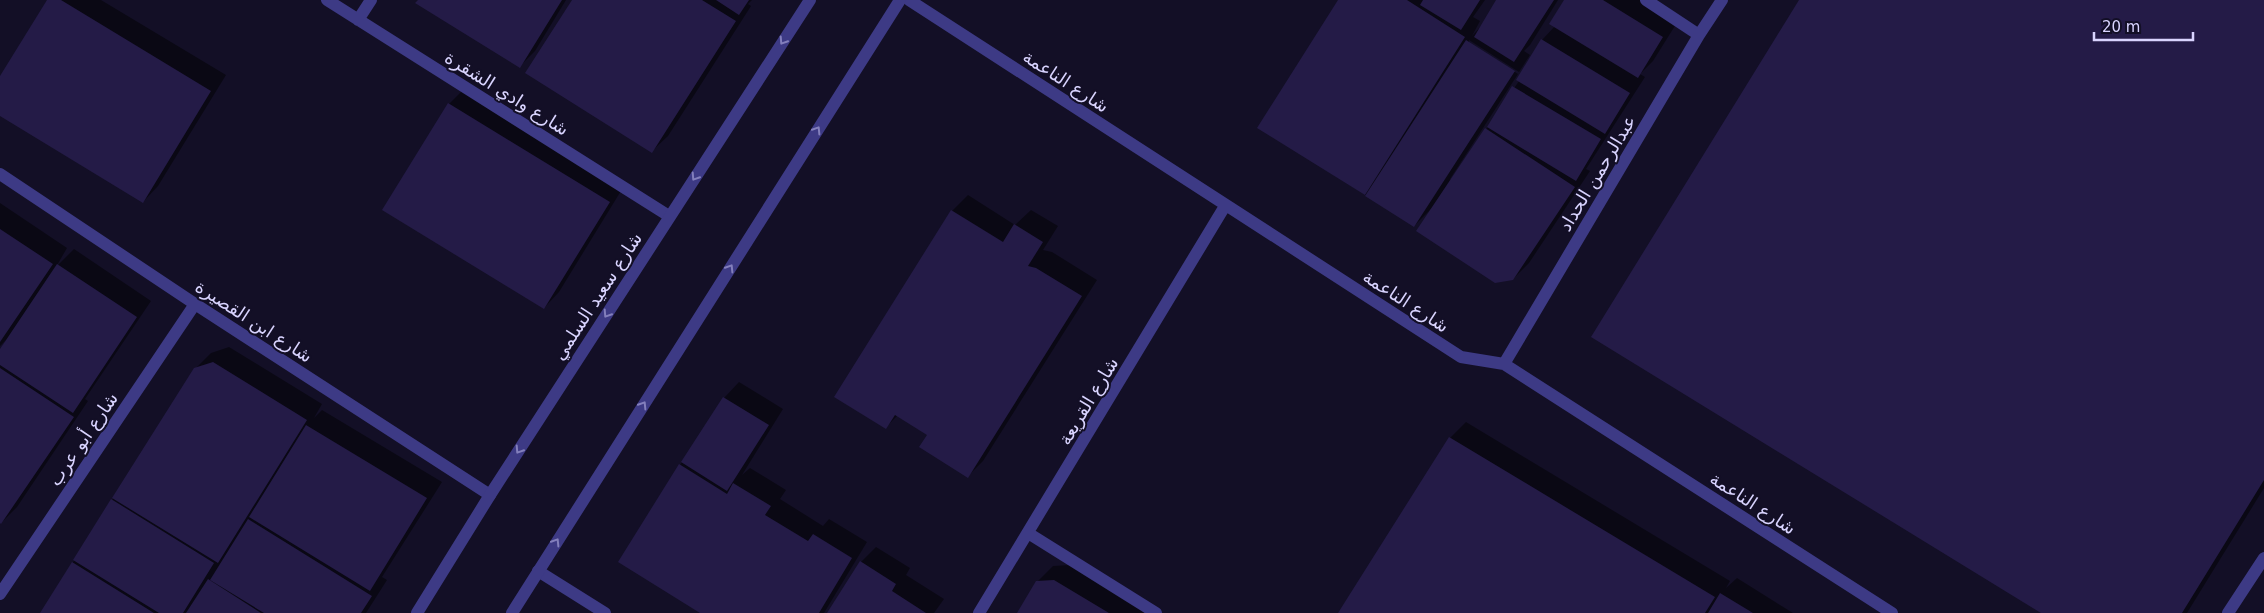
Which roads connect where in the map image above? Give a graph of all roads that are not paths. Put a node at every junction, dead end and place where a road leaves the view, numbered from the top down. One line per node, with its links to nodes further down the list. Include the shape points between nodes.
1 (327, 0): 8 (street, شارع وادي الشقرة)
2 (371, 0): 8 (street)
3 (810, 0): 12 (street, شارع سعيد السلمي, one-way to 12)
4 (900, 0): 18 (street, one-way to 4)
5 (909, 0): 11 (street, شارع الناعمة)
6 (1646, 0): 9 (street)
7 (1722, 0): 9 (street, عبدالرحمن الحداد)
8 (358, 20): 12 (street, شارع وادي الشقرة)
9 (1699, 35): 14 (street, عبدالرحمن الحداد)
10 (0, 174): 13 (street, شارع ابن القصيرة)
11 (1225, 206): 14 (street, شارع الناعمة, via 1461,357); 16 (street, شارع القريعة)
12 (669, 216): 15 (street, شارع سعيد السلمي, one-way to 15)
13 (195, 304): 15 (street, شارع ابن القصيرة); 19 (street, شارع أبو عرب)
14 (1504, 364): 26 (street, شارع الناعمة)
15 (490, 495): 21 (street, شارع سعيد السلمي)
16 (1028, 533): 24 (street, شارع القريعة); 25 (street)
17 (2264, 558): 27 (street)
18 (538, 571): 22 (street); 23 (street)
19 (4, 579): 20 (street, شارع أبو عرب)
20 (0, 594)
21 (417, 613)
22 (512, 613)
23 (606, 613)
24 (979, 613)
25 (1156, 613)
26 (1892, 613)
27 (2228, 613)

